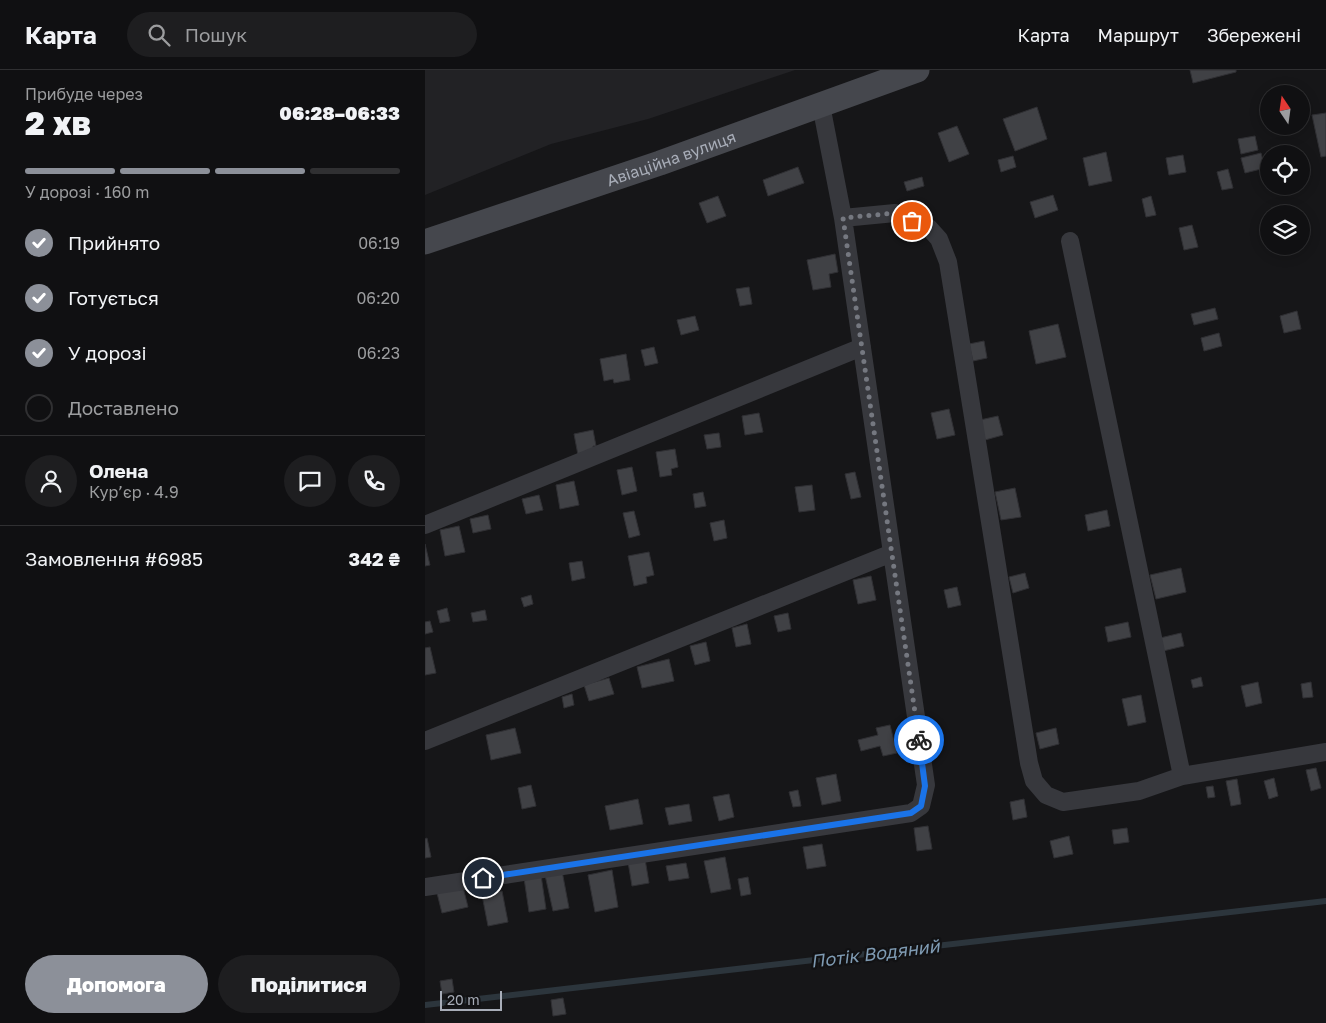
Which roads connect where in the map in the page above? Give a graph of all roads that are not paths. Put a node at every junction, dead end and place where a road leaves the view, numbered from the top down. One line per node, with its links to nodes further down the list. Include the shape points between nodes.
1 (917, 70): 2 (street, Авіаційна вулиця)
2 (821, 105): 3 (street); 5 (street, Авіаційна вулиця)
3 (843, 218): 6 (street); 11 (street, via 895,213 929,228 939,239 948,262 1034,781 1046,795 1063,802 1139,791)
4 (1070, 241): 11 (street)
5 (425, 242)
6 (861, 347): 7 (street); 8 (street)
7 (425, 525)
8 (891, 553): 9 (street); 12 (street, via 925,786 921,806 911,813)
9 (425, 741)
10 (1326, 752): 11 (street)
11 (1182, 776)
12 (425, 887)

